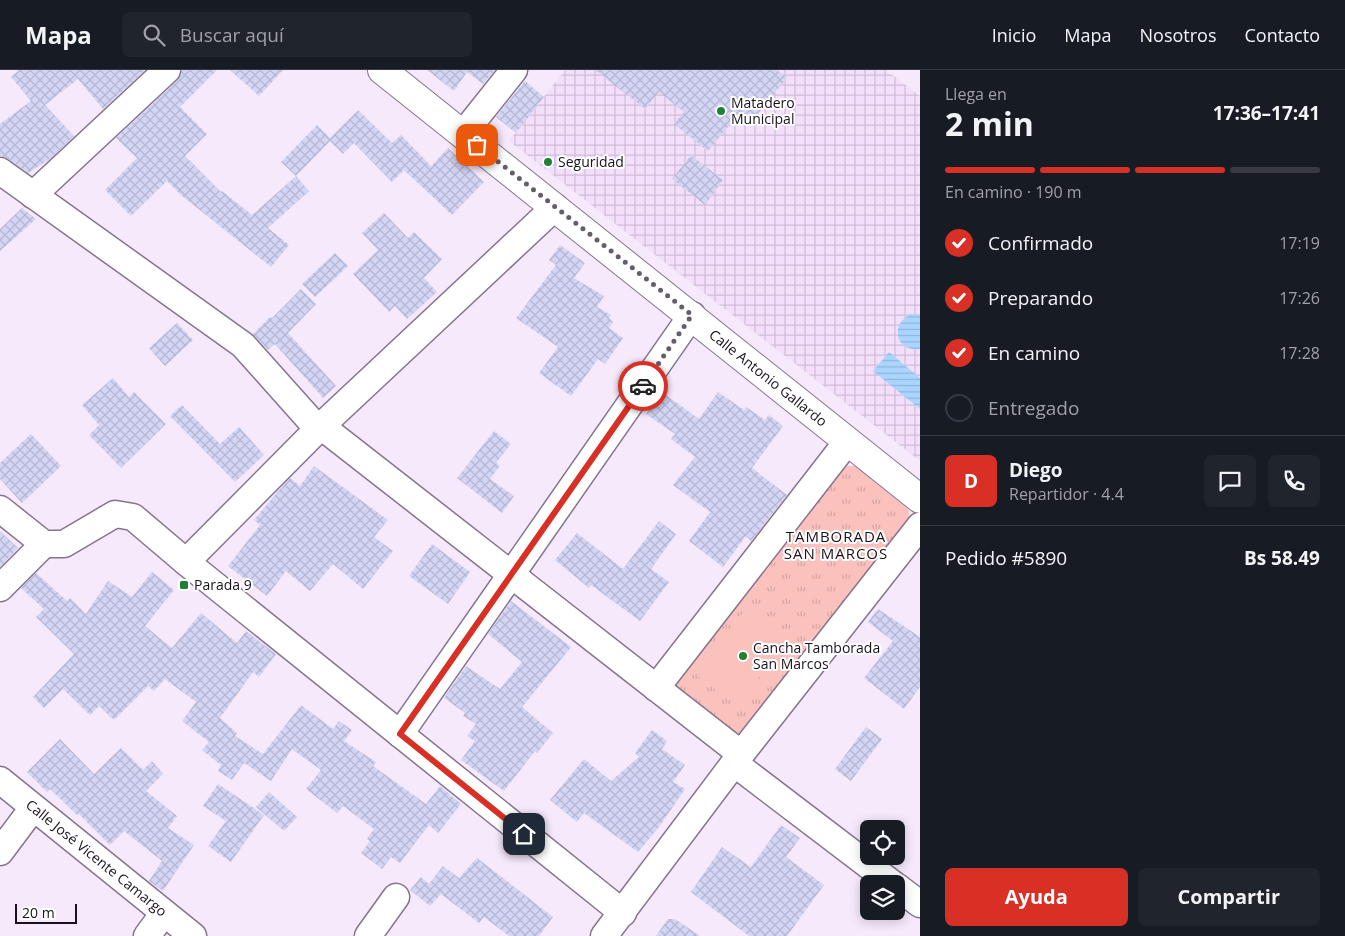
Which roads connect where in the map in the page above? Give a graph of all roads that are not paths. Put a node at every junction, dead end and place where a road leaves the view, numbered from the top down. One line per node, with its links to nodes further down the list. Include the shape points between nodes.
1 (167, 70): 6 (street)
2 (382, 70): 4 (main road, Calle Antonio Gallardo)
3 (514, 70): 4 (street)
4 (463, 134): 7 (main road, Calle Antonio Gallardo)
5 (0, 171): 6 (street)
6 (33, 196): 9 (street, via 243,345)
7 (556, 207): 8 (main road, Calle Antonio Gallardo); 9 (street)
8 (692, 315): 10 (main road, Calle Antonio Gallardo); 16 (street)
9 (320, 427): 15 (street); 16 (street)
10 (847, 442): 11 (main road, Calle Antonio Gallardo); 18 (street)
11 (920, 499)
12 (0, 509): 14 (street)
13 (920, 526): 20 (street)
14 (44, 544): 15 (street, via 64,544 115,514 133,517); 17 (street)
15 (186, 562): 19 (street)
16 (512, 576): 18 (street); 19 (street)
17 (0, 588)
18 (656, 688): 20 (street)
19 (400, 734): 28 (street)
20 (738, 758): 24 (street); 28 (street)
21 (0, 780): 22 (street, Calle José Vicente Camargo)
22 (33, 808): 23 (street); 29 (street, Calle José Vicente Camargo)
23 (0, 852)
24 (883, 875)
25 (905, 893): 27 (street)
26 (396, 897): 32 (street)
27 (920, 904)
28 (623, 912): 33 (street)
29 (164, 913): 30 (street); 31 (street, Calle José Vicente Camargo)
30 (147, 936)
31 (193, 936)
32 (368, 936)
33 (604, 936)

